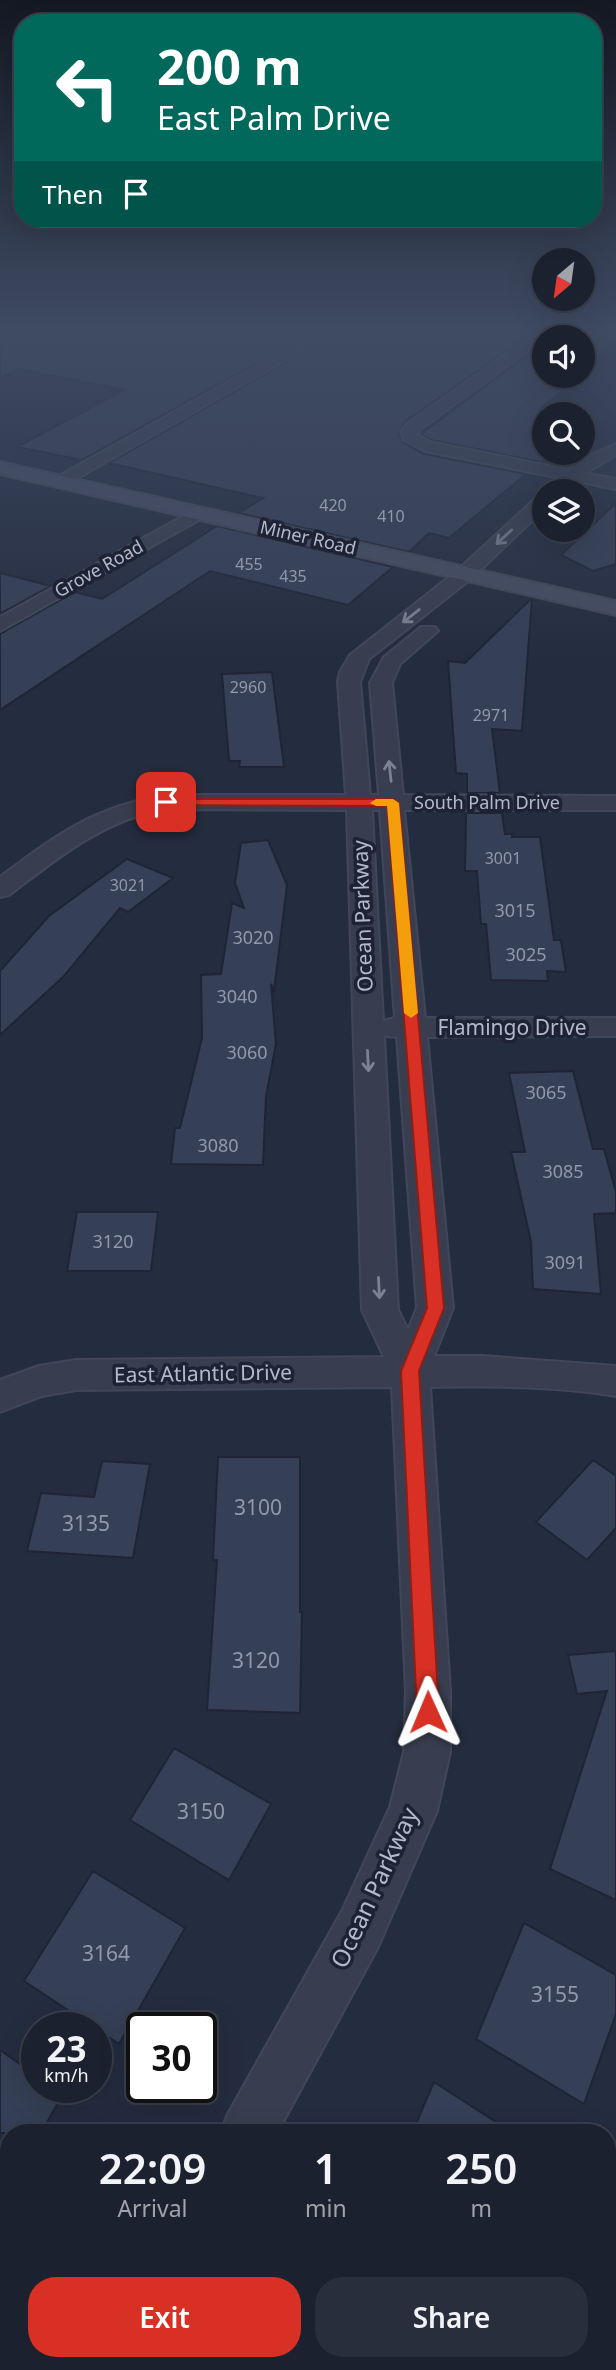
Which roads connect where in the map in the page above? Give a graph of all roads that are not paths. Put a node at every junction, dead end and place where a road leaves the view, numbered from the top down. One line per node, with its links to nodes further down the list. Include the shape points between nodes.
1 (137, 438): 9 (street)
2 (411, 438): 6 (street, via 425,446)
3 (616, 449): 6 (street)
4 (616, 465): 10 (street)
5 (0, 468): 9 (street, Miner Road)
6 (571, 475): 7 (street); 8 (street)
7 (567, 479)
8 (578, 479)
9 (60, 481): 13 (street, Miner Road)
10 (595, 481)
11 (616, 484): 12 (street)
12 (595, 486)
13 (198, 513): 16 (street, Miner Road); 18 (street, Grove Road)
14 (532, 514): 16 (street, Ocean Parkway, one-way to 16)
15 (532, 538): 16 (street, Ocean Parkway)
16 (478, 577): 17 (street, Miner Road); 19 (street, Ocean Parkway, one-way to 19, via 369,647 355,663 349,682); 20 (street, Ocean Parkway, one-way to 16, via 381,683 386,667)
17 (616, 608)
18 (0, 625)
19 (359, 803): 20 (street, South Palm Drive); 22 (street, South Palm Drive, via 166,802 131,808 91,824); 24 (street, Ocean Parkway)
20 (393, 803): 21 (street, South Palm Drive); 25 (street, Ocean Parkway)
21 (616, 803)
22 (0, 889)
23 (616, 1027): 25 (street, Flamingo Drive)
24 (367, 1028): 25 (street, Flamingo Drive); 26 (street, Ocean Parkway, one-way to 26, via 380,1310)
25 (412, 1028): 26 (street, Ocean Parkway, via 435,1308)
26 (410, 1371): 27 (street, East Atlantic Drive, via 502,1371); 28 (street, East Atlantic Drive, via 76,1375 39,1381); 29 (street, Ocean Parkway, via 428,1691 427,1752 413,1811 360,1929)
27 (616, 1381)
28 (0, 1396)
29 (252, 2124)

